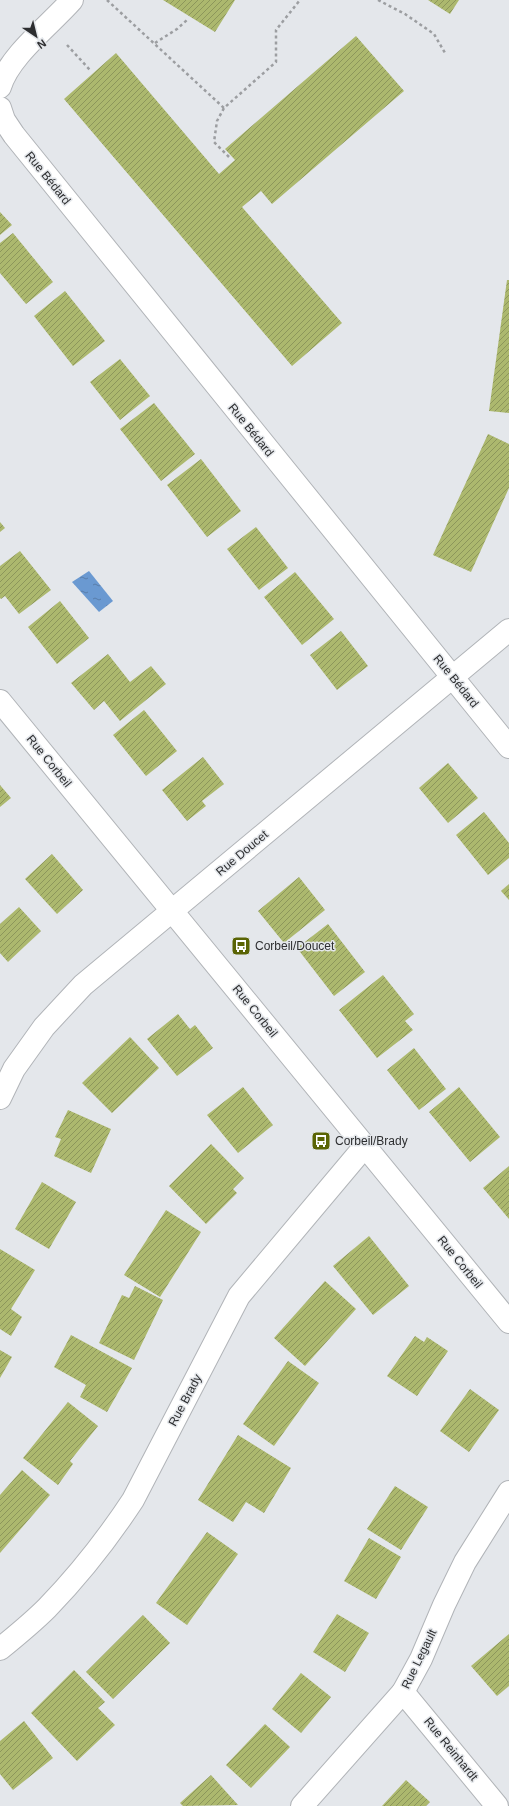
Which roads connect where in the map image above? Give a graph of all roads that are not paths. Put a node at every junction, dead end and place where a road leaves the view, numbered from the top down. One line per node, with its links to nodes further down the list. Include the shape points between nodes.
1 (72, 0): 2 (street, via 19,55 7,71)
2 (0, 87)
3 (0, 108): 5 (street, Rue Bédard, via 14,135)
4 (509, 630): 5 (street, Rue Doucet)
5 (453, 677): 7 (street, Rue Bédard); 8 (street, Rue Doucet)
6 (0, 701): 8 (street, Rue Corbeil)
7 (509, 747)
8 (172, 911): 9 (street, Rue Doucet, via 83,985 44,1027 14,1069); 10 (street, Rue Corbeil)
9 (0, 1098)
10 (365, 1146): 11 (street, Rue Corbeil); 13 (street, Rue Brady, via 240,1296 133,1500 116,1526 46,1608)
11 (509, 1322)
12 (509, 1492): 14 (street, Rue Legault, via 465,1562 421,1659)
13 (0, 1648)
14 (403, 1692): 15 (street, Rue Legault); 16 (street, Rue Reinhardt)
15 (302, 1806)
16 (497, 1806)

